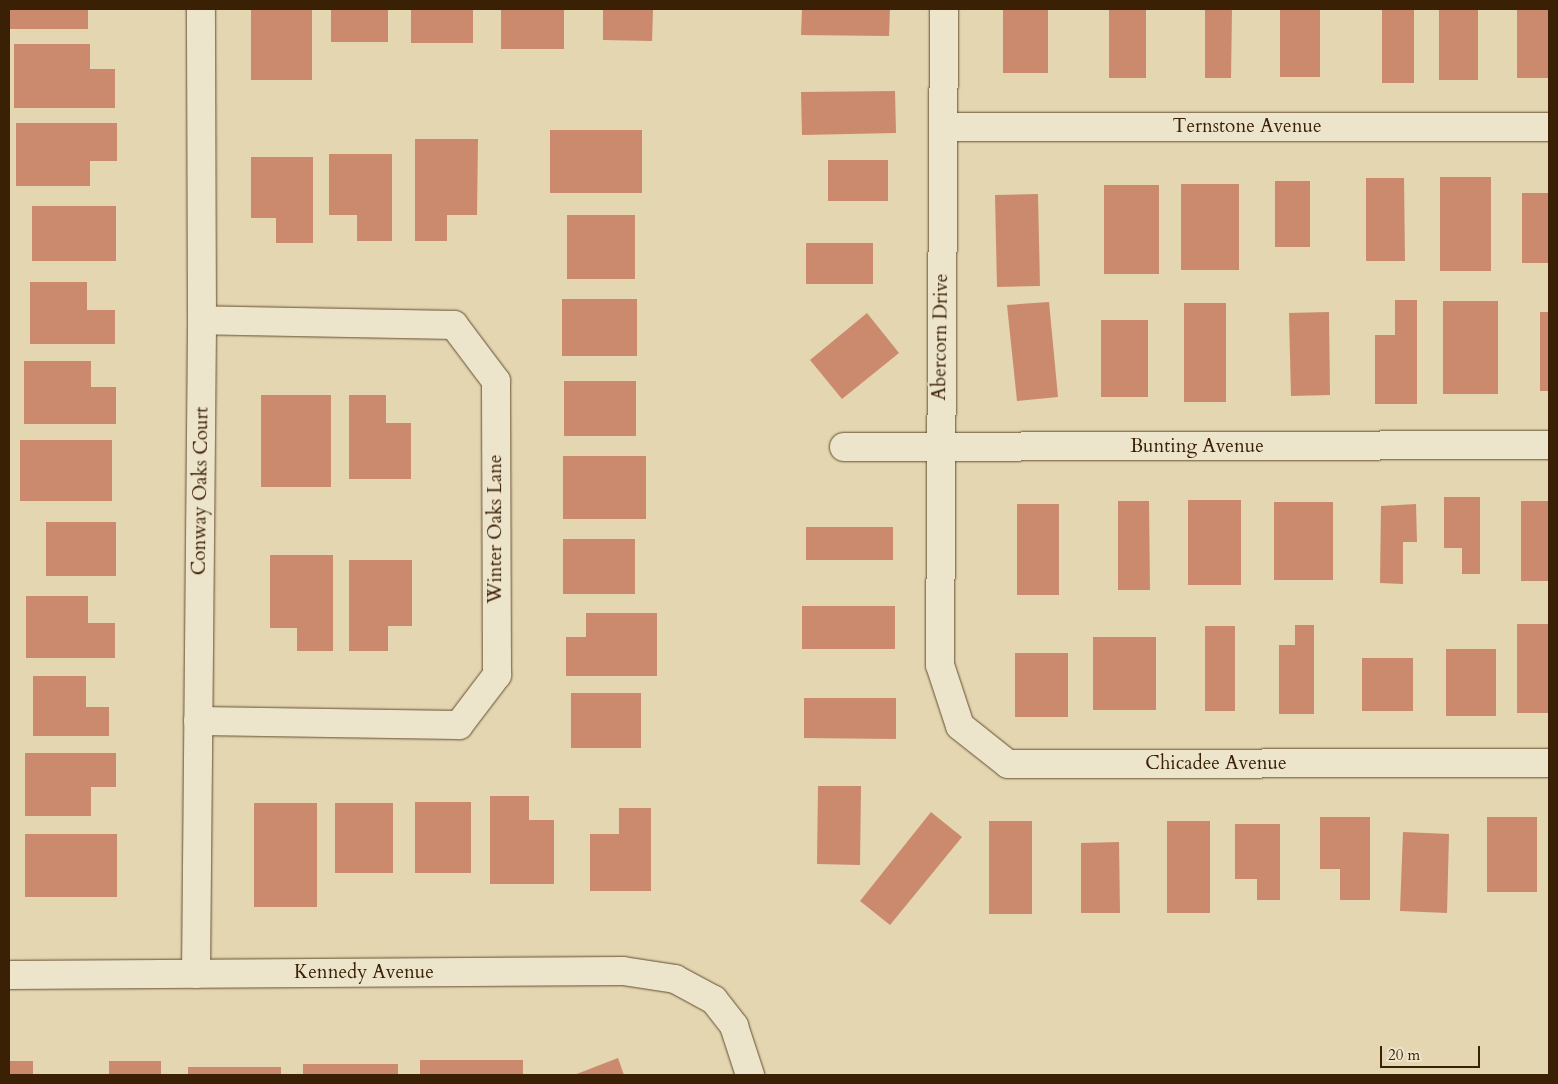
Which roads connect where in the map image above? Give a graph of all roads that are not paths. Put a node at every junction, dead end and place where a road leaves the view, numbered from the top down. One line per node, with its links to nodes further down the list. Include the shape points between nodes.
1 (201, 9): 5 (street, Conway Oaks Court)
2 (944, 9): 4 (street, Abercorn Drive)
3 (1549, 126): 4 (street, Ternstone Avenue)
4 (945, 127): 8 (street, Abercorn Drive)
5 (202, 320): 10 (street, Conway Oaks Court); 10 (street, Winter Oaks Lane, via 454,326 496,382 497,675 459,725)
6 (1549, 445): 8 (street, Bunting Avenue)
7 (844, 447): 8 (street, Bunting Avenue)
8 (940, 449): 9 (street, Abercorn Drive)
9 (940, 665): 11 (street, Chicadee Avenue, via 960,726 1008,764)
10 (198, 721): 12 (street, Conway Oaks Court)
11 (1549, 764)
12 (196, 974): 13 (street, Kennedy Avenue); 14 (street, Kennedy Avenue, via 622,971 675,979 714,1000 734,1026)
13 (9, 975)
14 (750, 1075)

